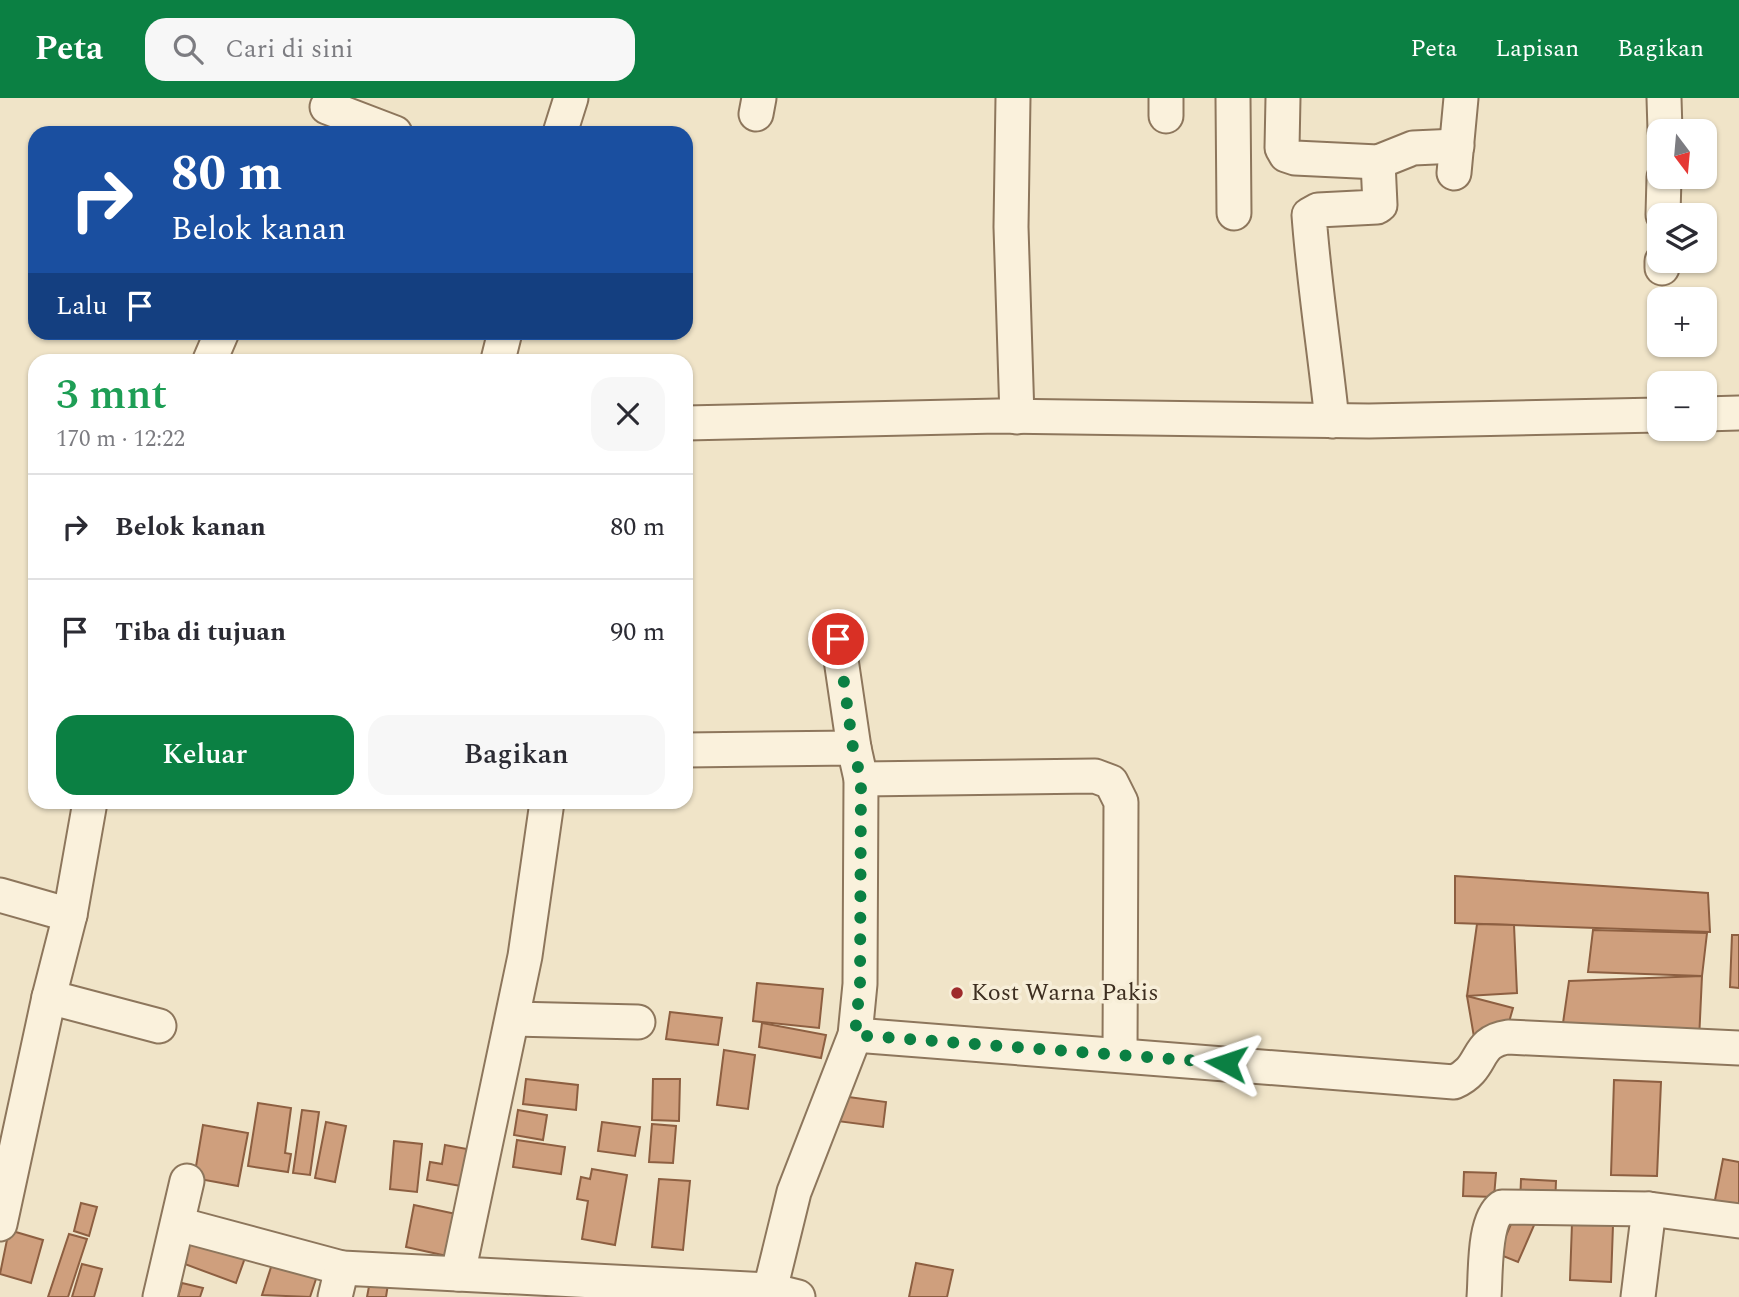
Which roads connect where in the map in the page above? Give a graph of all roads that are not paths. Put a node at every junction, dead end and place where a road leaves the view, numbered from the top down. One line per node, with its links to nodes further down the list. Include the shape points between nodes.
1 (571, 98): 10 (street)
2 (1013, 98): 16 (street, via 1011,228)
3 (1233, 98): 12 (street)
4 (1283, 98): 11 (street, via 1282,148 1286,155)
5 (1461, 98): 11 (street, via 1456,160 1413,148)
6 (1664, 98): 8 (street)
7 (324, 113): 9 (street)
8 (1665, 119)
9 (371, 126)
10 (561, 126)
11 (1378, 162): 17 (street, via 1380,205 1318,210 1309,215)
12 (1234, 213)
13 (1739, 413): 14 (street)
14 (1717, 414)
15 (1647, 415): 17 (street)
16 (1017, 417): 17 (street); 18 (street)
17 (1332, 421)
18 (693, 423)
19 (838, 639): 21 (street)
20 (693, 751): 21 (street)
21 (857, 763): 30 (street, via 860,984); 32 (street, via 1095,776 1111,782 1121,802)
22 (89, 809): 25 (street)
23 (546, 809): 27 (street)
24 (0, 895): 25 (street)
25 (70, 915): 26 (street)
26 (49, 997): 29 (street); 36 (street)
27 (513, 1019): 28 (street); 38 (street)
28 (638, 1021)
29 (159, 1026)
30 (855, 1035): 32 (street); 40 (street, via 794,1192)
31 (1739, 1048): 32 (street, via 1508,1037 1487,1044 1468,1076 1454,1082)
32 (1120, 1054)
33 (187, 1181): 37 (street)
34 (1649, 1209): 35 (street); 42 (street, via 1502,1207 1494,1213 1490,1226); 43 (street)
35 (1739, 1221)
36 (0, 1224)
37 (178, 1224): 39 (street); 41 (street)
38 (458, 1275): 39 (street); 40 (street)
39 (339, 1282)
40 (784, 1293)
41 (160, 1297)
42 (1484, 1297)
43 (1638, 1297)

